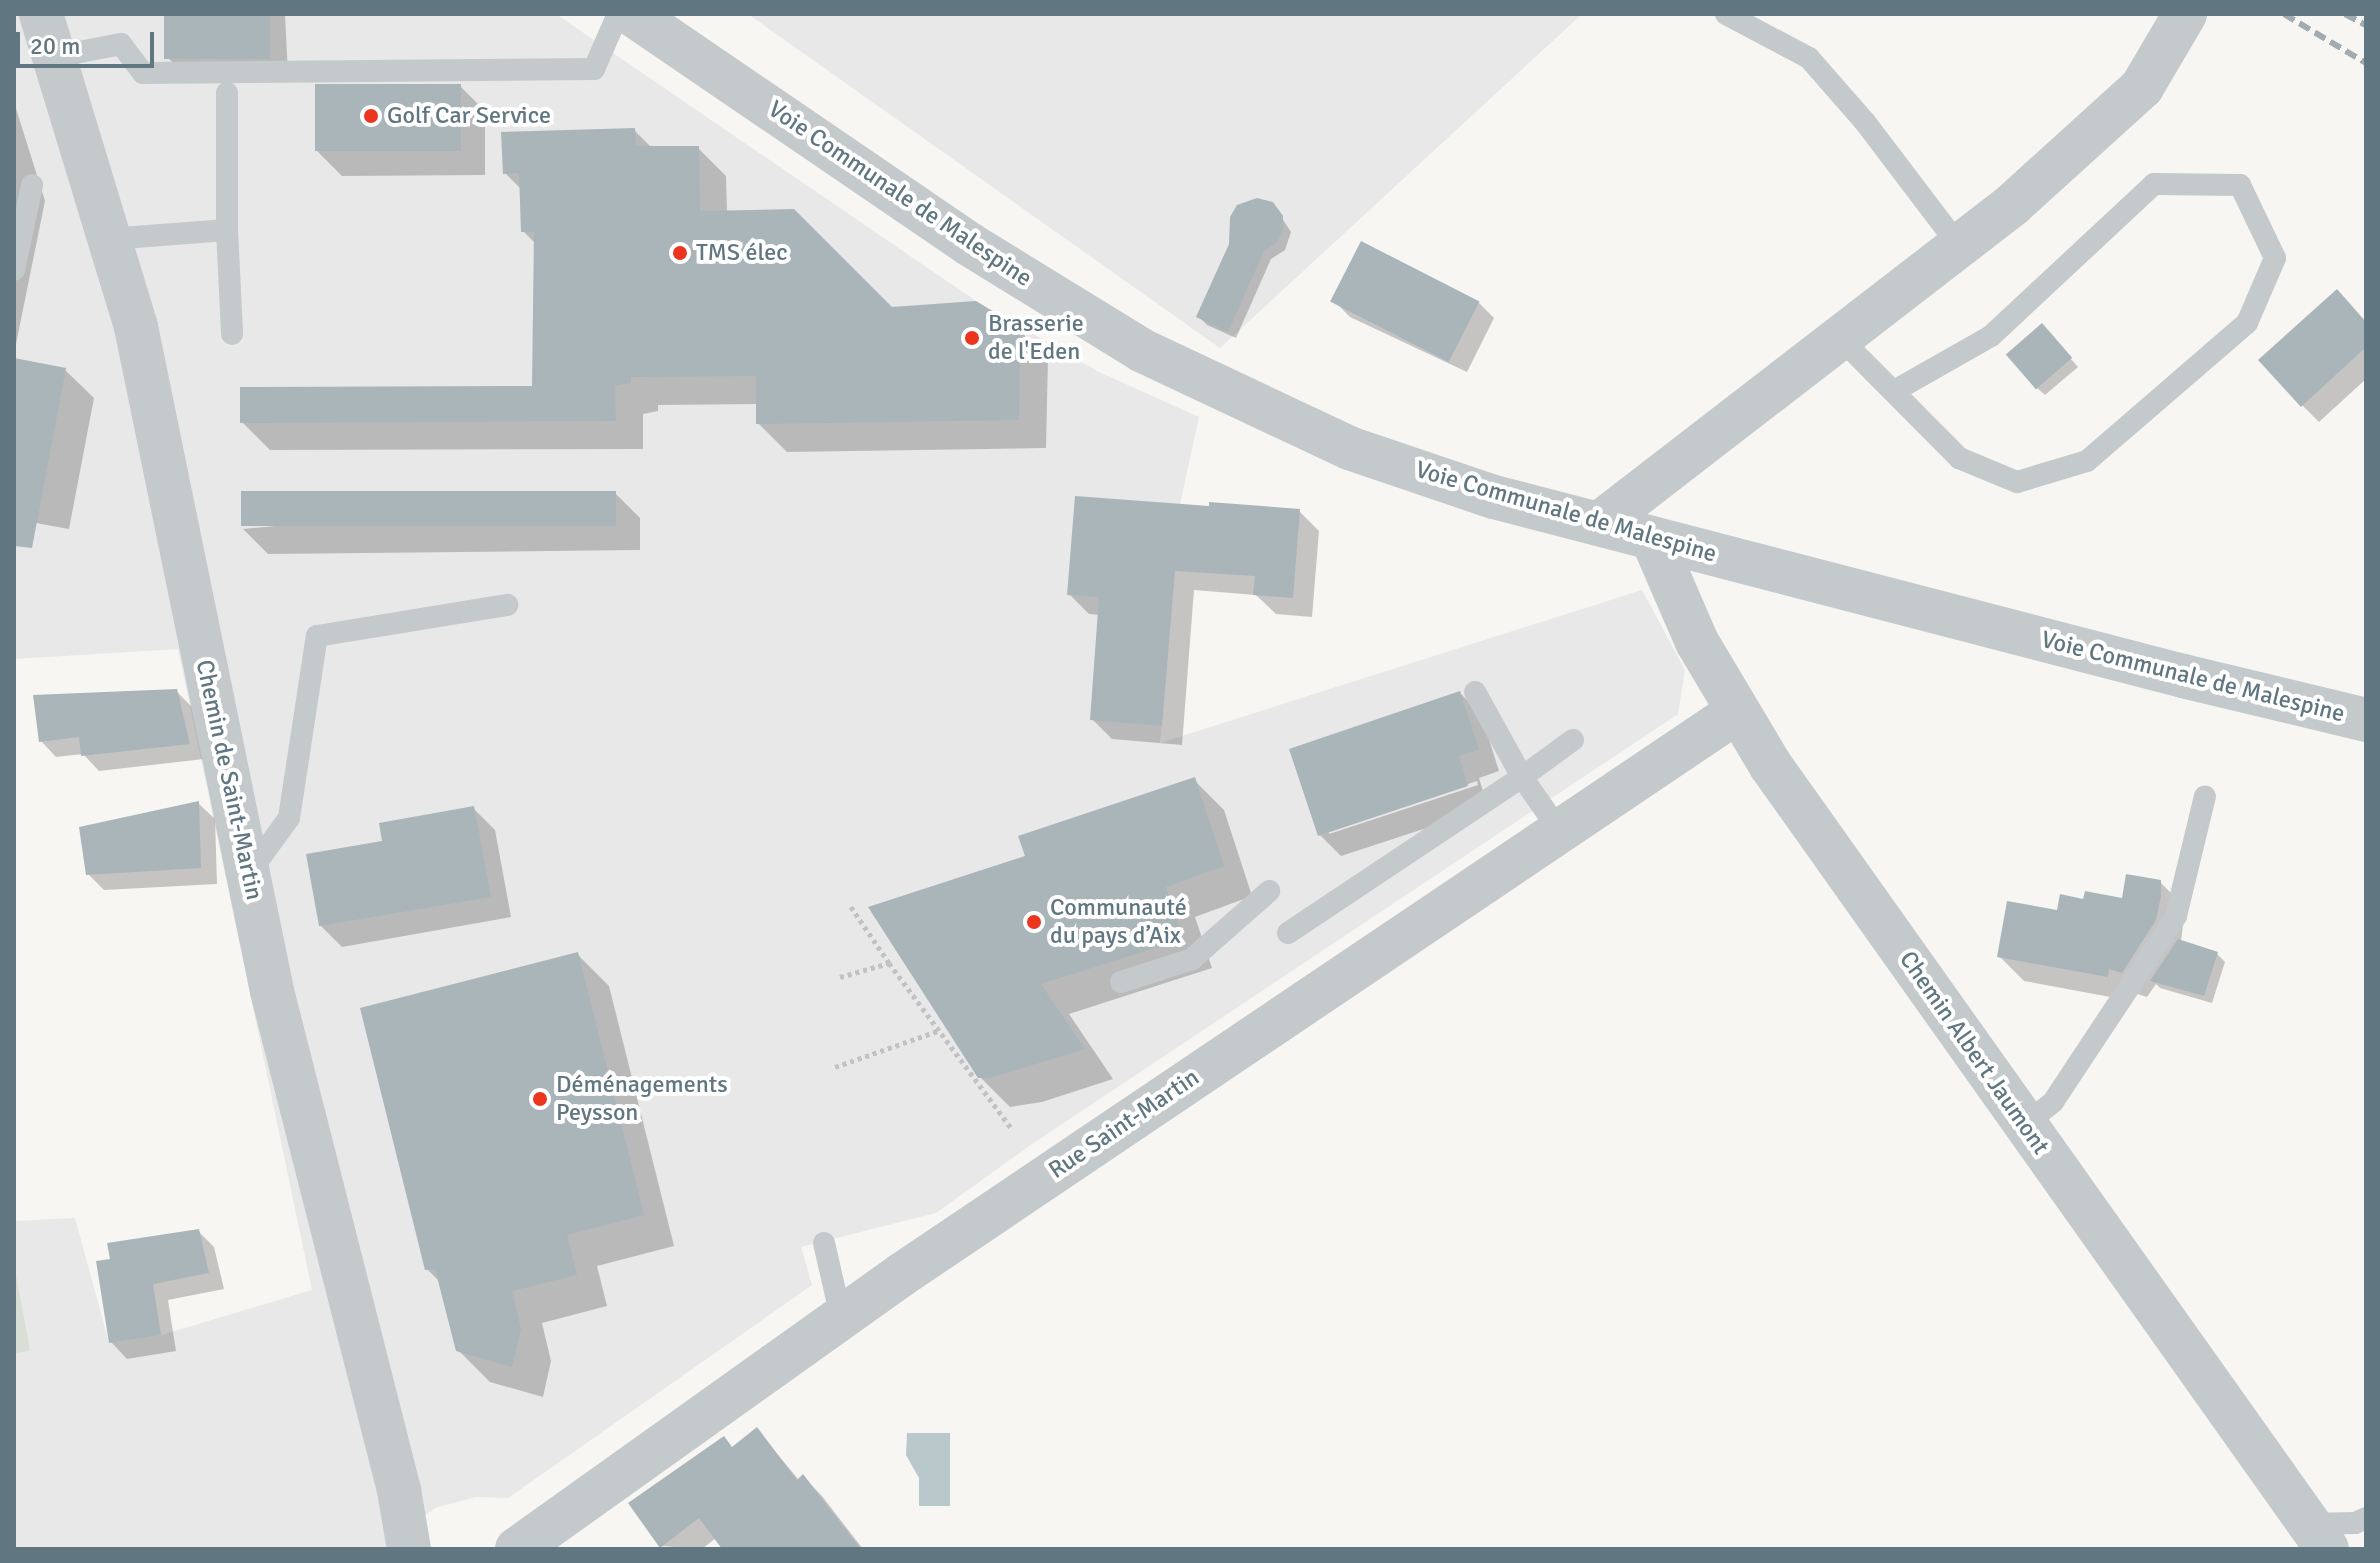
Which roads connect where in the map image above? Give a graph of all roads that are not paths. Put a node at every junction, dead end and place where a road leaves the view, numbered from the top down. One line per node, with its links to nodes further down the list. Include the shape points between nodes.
1 (41, 14): 6 (street, Chemin de Saint-Martin)
2 (618, 14): 6 (lane, via 594,69 143,73 121,44)
3 (632, 14): 16 (street, Voie Communale de Malespine, via 969,244 1141,350 1349,448 1494,497)
4 (1726, 14): 11 (lane, via 1809,58)
5 (2185, 14): 11 (street, via 2142,87)
6 (53, 57): 10 (street, Chemin de Saint-Martin)
7 (227, 93): 9 (lane)
8 (32, 185): 12 (lane)
9 (227, 230): 10 (lane); 13 (lane)
10 (109, 239): 26 (street, Chemin de Saint-Martin, via 136,327)
11 (1959, 246): 14 (street)
12 (14, 270)
13 (232, 334)
14 (1841, 339): 15 (lane); 16 (street)
15 (1894, 391): 15 (lane, via 1991,336 2154,184 2240,185 2275,258 2247,323 2087,461 2017,482 1959,458)
16 (1600, 523): 17 (street, Voie Communale de Malespine)
17 (1652, 538): 20 (street, Chemin Albert Jaumont, via 1697,642); 21 (street, Voie Communale de Malespine)
18 (507, 605): 26 (lane, via 317,636 289,818)
19 (1475, 692): 23 (lane)
20 (1738, 711): 25 (street, Rue Saint-Martin); 30 (street, Chemin Albert Jaumont, via 1771,766)
21 (2366, 720)
22 (1573, 740): 23 (lane)
23 (1522, 777): 25 (lane); 28 (lane)
24 (2205, 796): 30 (lane, via 2176,916 2053,1102)
25 (1559, 830): 32 (street, Rue Saint-Martin)
26 (248, 874): 35 (street, Chemin de Saint-Martin)
27 (1269, 891): 29 (lane, via 1192,959)
28 (1288, 933)
29 (1121, 982)
30 (2025, 1124): 34 (street, Chemin Albert Jaumont)
31 (824, 1243): 32 (lane)
32 (841, 1317): 36 (street, Rue Saint-Martin)
33 (2366, 1518): 34 (lane)
34 (2318, 1536)
35 (409, 1549)
36 (517, 1549)

